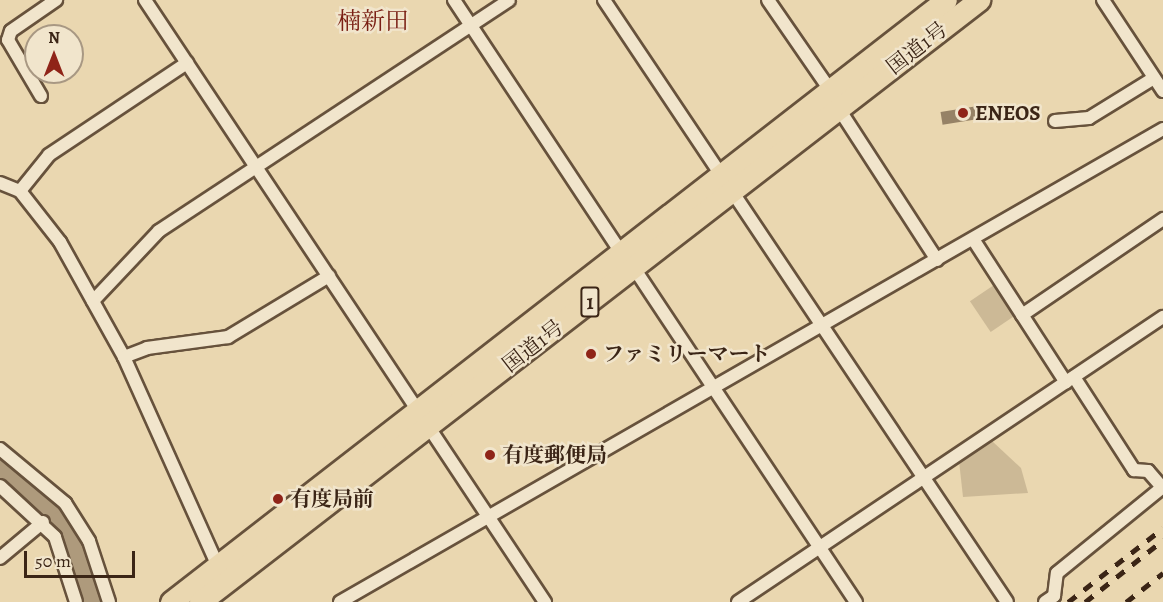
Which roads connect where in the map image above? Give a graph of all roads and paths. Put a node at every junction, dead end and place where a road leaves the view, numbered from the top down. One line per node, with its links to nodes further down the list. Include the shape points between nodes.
1 (56, 0): 14 (street, via 11,31 8,40)
2 (145, 0): 11 (street)
3 (454, 0): 10 (street)
4 (509, 0): 10 (street)
5 (604, 0): 20 (street)
6 (768, 0): 15 (street)
7 (946, 0): 15 (highway, 国道1号 / 1)
8 (979, 0): 15 (highway, 国道1号 / 1)
9 (1103, 0): 12 (street)
10 (471, 25): 18 (street); 25 (street)
11 (187, 63): 18 (street); 21 (street, via 49,154)
12 (1154, 78): 13 (street); 16 (street, via 1089,118)
13 (1163, 91)
14 (40, 96)
15 (835, 100): 20 (highway, 国道1号 / 1); 24 (street)
16 (1054, 121)
17 (1163, 129): 23 (street)
18 (255, 167): 26 (street); 27 (street, via 159,231)
19 (0, 183): 21 (street)
20 (728, 184): 25 (highway, 国道1号 / 1); 30 (street)
21 (20, 191): 27 (street, via 60,242)
22 (1163, 219): 28 (street)
23 (973, 239): 24 (street); 28 (street)
24 (937, 260): 30 (street)
25 (628, 261): 33 (street); 34 (highway, 国道1号 / 1)
26 (329, 276): 31 (street, via 228,337 147,348); 34 (street)
27 (93, 301): 31 (street)
28 (1022, 315): 32 (street)
29 (1163, 317): 32 (street)
30 (824, 324): 33 (street); 36 (street)
31 (124, 357): 43 (street)
32 (1070, 380): 36 (street); 38 (street, via 1134,470 1148,471)
33 (712, 388): 39 (street); 41 (street)
34 (423, 418): 39 (street); 43 (highway, 国道1号 / 1); 44 (highway, 国道1号 / 1)
35 (0, 449): 46 (street, via 65,502 89,541)
36 (925, 477): 41 (street); 52 (street)
37 (0, 486): 40 (street)
38 (1162, 487): 53 (street, via 1057,573 1054,596)
39 (489, 517): 48 (street); 49 (street)
40 (43, 522): 42 (street); 45 (street, via 62,551)
41 (819, 548): 50 (street); 51 (street)
42 (0, 558)
43 (220, 564): 44 (street); 47 (highway, 国道1号 / 1)
44 (211, 598)
45 (76, 602)
46 (109, 602)
47 (171, 602)
48 (340, 602)
49 (545, 602)
50 (738, 602)
51 (856, 602)
52 (1007, 602)
53 (1045, 602)

